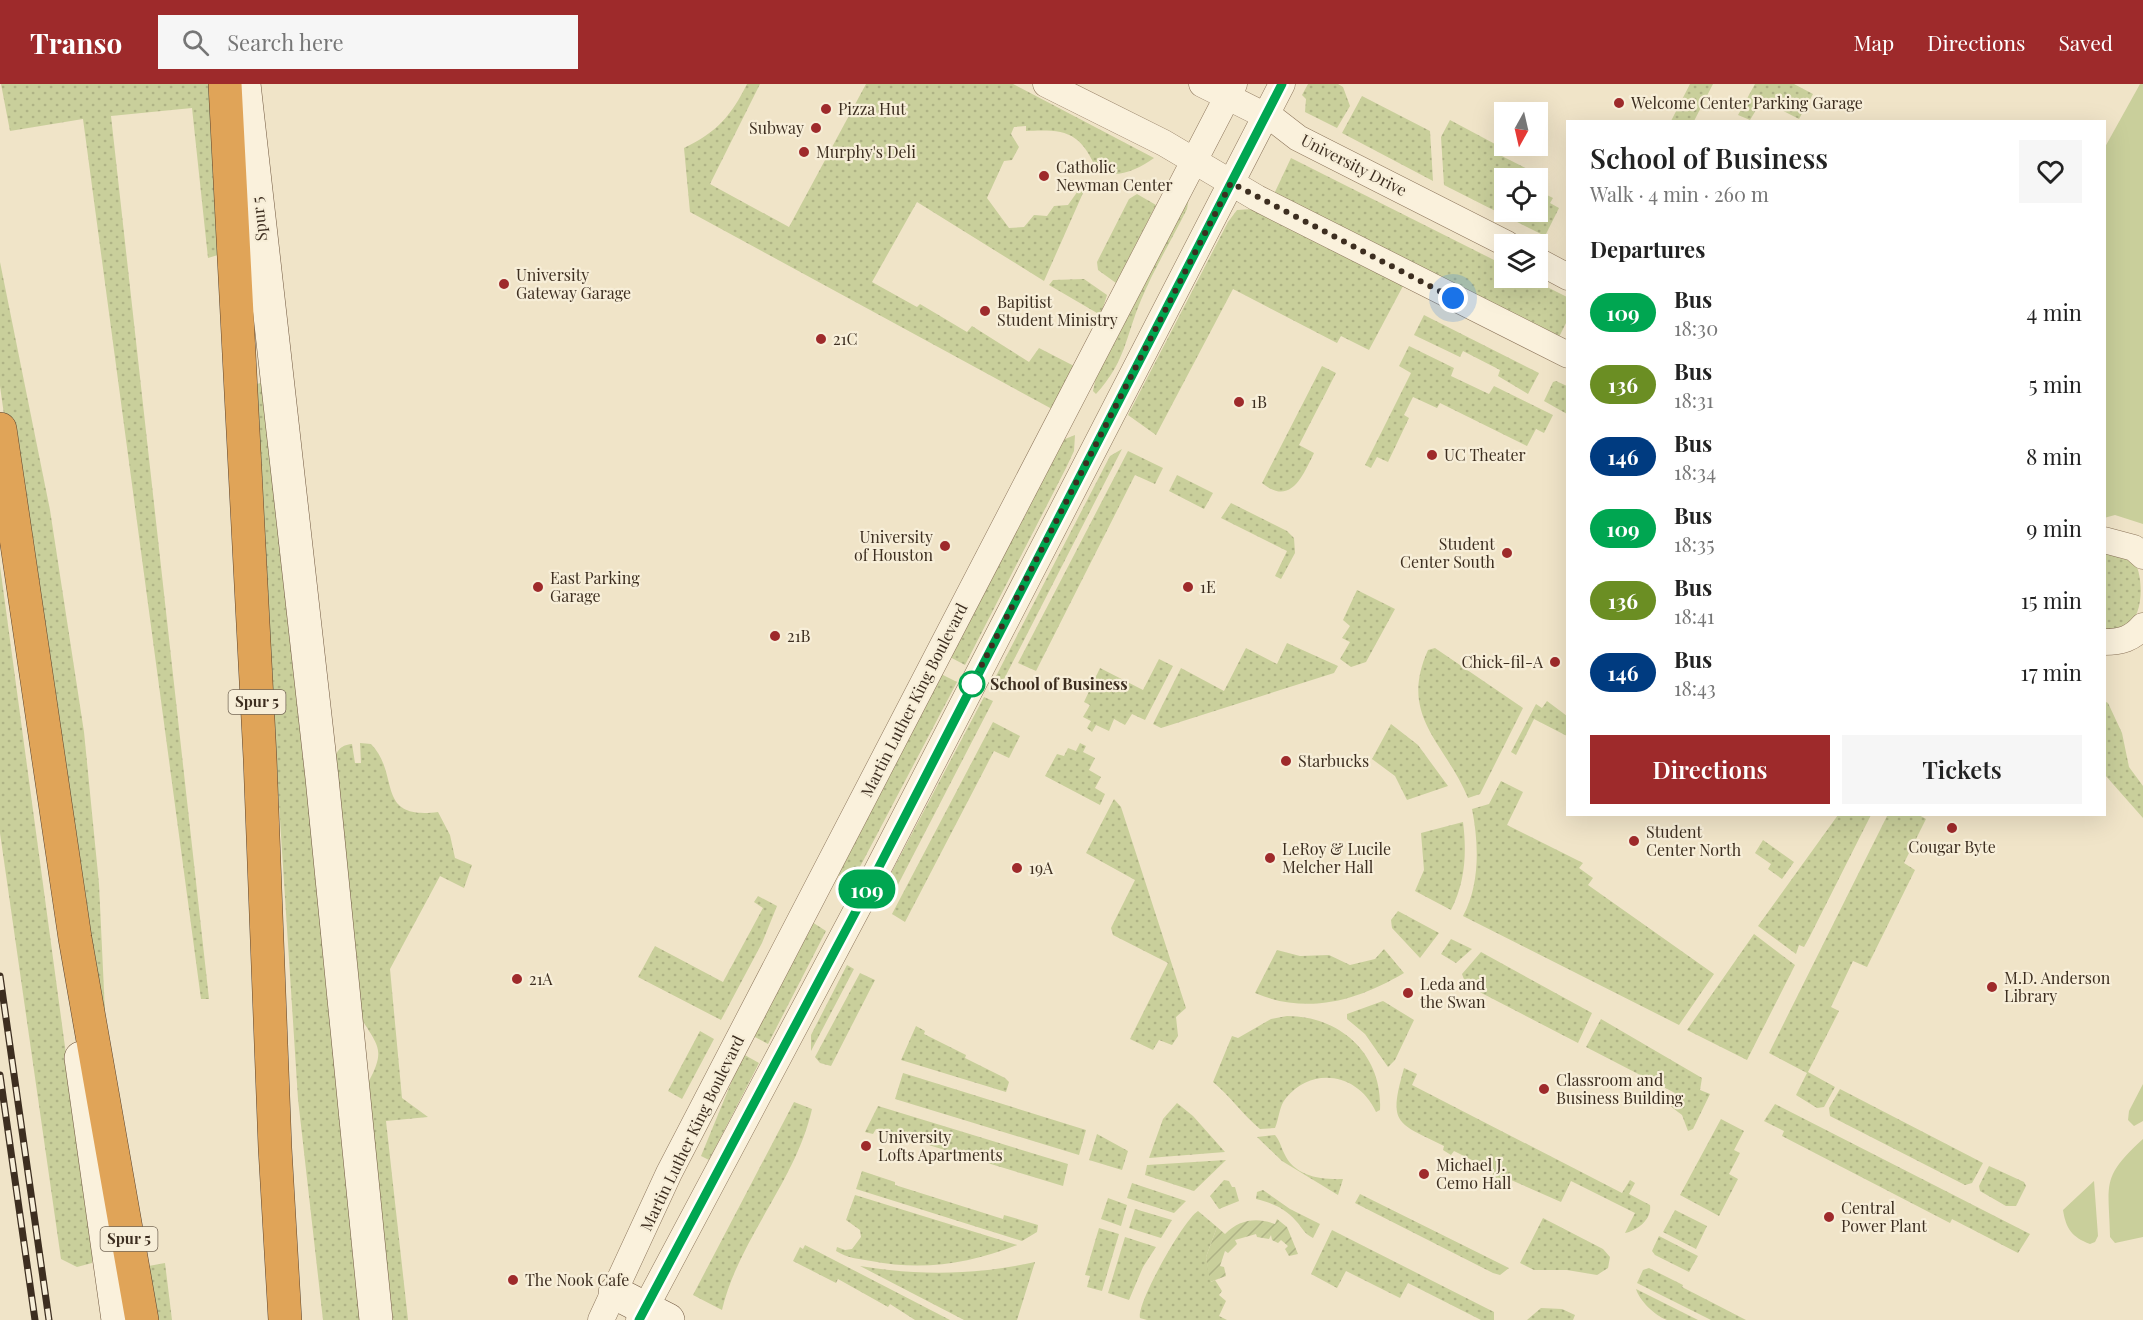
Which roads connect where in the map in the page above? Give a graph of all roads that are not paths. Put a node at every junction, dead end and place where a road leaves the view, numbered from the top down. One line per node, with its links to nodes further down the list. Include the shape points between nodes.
1 (225, 84): 24 (highway, Spur 5)
2 (244, 84): 25 (main road, Spur 5, via 322,778)
3 (1046, 84): 8 (street)
4 (1202, 84): 6 (street, University Drive)
5 (1282, 84): 7 (street)
6 (1231, 90): 7 (street, University Drive); 8 (street, Martin Luther King Boulevard)
7 (1266, 115): 9 (street); 10 (street, University Drive, via 1298,138)
8 (1195, 160): 9 (street); 20 (street, Martin Luther King Boulevard, via 669,1173)
9 (1231, 183): 13 (street); 21 (street)
10 (1494, 237)
11 (1548, 266): 12 (street)
12 (1566, 276)
13 (1566, 355)
14 (0, 429): 19 (highway, Spur 5 / Spur 5)
15 (2106, 541): 16 (street, via 2134,548)
16 (2143, 556)
17 (2143, 626): 18 (street, via 2119,642)
18 (2106, 642)
19 (75, 938): 22 (main road, Spur 5, via 68,966); 23 (highway, Spur 5)
20 (608, 1307): 21 (main road)
21 (650, 1316)
22 (118, 1320)
23 (142, 1320)
24 (285, 1320)
25 (376, 1320)

